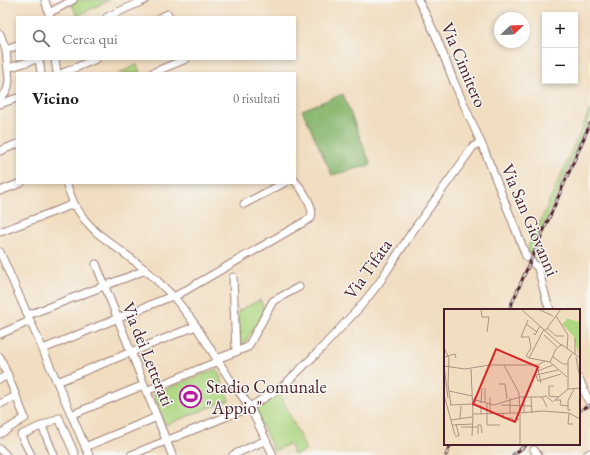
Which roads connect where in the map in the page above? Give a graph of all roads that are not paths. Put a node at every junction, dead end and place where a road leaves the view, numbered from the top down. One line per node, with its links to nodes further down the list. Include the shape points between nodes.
1 (45, 0): 5 (street)
2 (73, 0): 5 (street)
3 (145, 0): 6 (street)
4 (418, 0): 23 (street, Via Cimitero)
5 (49, 15)
6 (109, 16)
7 (0, 34): 9 (street)
8 (16, 46): 9 (street)
9 (3, 48): 15 (street)
10 (35, 60): 15 (street)
11 (38, 60): 16 (street)
12 (58, 60): 17 (street)
13 (94, 60): 18 (street)
14 (184, 60): 19 (street)
15 (8, 68): 20 (street, via 8,87)
16 (41, 72)
17 (57, 72)
18 (64, 72)
19 (154, 72)
20 (0, 98)
21 (16, 98): 22 (street)
22 (0, 104)
23 (480, 142): 41 (street, Via San Giovanni, via 526,256 538,268); 59 (street, Via Tifata, via 465,158 360,307 283,386)
24 (16, 144): 25 (street)
25 (0, 151)
26 (296, 182): 40 (street, via 312,210 311,218)
27 (18, 184): 30 (street)
28 (66, 184): 31 (street)
29 (282, 184): 32 (street)
30 (0, 191)
31 (74, 204): 33 (street); 36 (street, via 96,232)
32 (244, 204)
33 (0, 232)
34 (0, 252): 42 (street)
35 (96, 264): 38 (street, Via dei Letterati)
36 (146, 270): 38 (street); 40 (street)
37 (232, 277): 48 (street)
38 (104, 287): 42 (street); 43 (street, Via dei Letterati)
39 (299, 287): 48 (street, via 273,301 248,347)
40 (173, 297): 43 (street); 44 (street)
41 (550, 309)
42 (29, 318): 45 (street); 46 (street)
43 (117, 319): 46 (street); 47 (street, Via dei Letterati)
44 (196, 326): 47 (street); 50 (street)
45 (0, 334)
46 (43, 350): 54 (street)
47 (131, 352): 54 (street); 55 (street, Via dei Letterati)
48 (236, 352): 50 (street)
49 (0, 358): 51 (street)
50 (218, 360): 55 (street); 58 (street)
51 (8, 376): 52 (street); 57 (street)
52 (0, 379)
53 (580, 381): 56 (street)
54 (57, 382): 63 (street)
55 (145, 388): 63 (street); 64 (street, Via dei Letterati)
56 (588, 394): 61 (street)
57 (16, 396): 60 (street); 66 (street, via 25,418)
58 (242, 396): 59 (street, via 251,399); 62 (street)
59 (264, 398): 62 (street, Via Tifata)
60 (0, 404)
61 (590, 404)
62 (250, 407): 67 (street, Via Tifata); 68 (street)
63 (71, 415): 69 (street)
64 (156, 417): 67 (street, Via dei Letterati); 69 (street)
65 (42, 426): 73 (street, via 21,434); 74 (street); 75 (street, via 59,418)
66 (0, 434)
67 (166, 440): 77 (street, Via Tifata); 78 (street, Via dei Letterati)
68 (266, 440): 79 (street); 80 (street)
69 (85, 447): 76 (street)
70 (0, 449): 72 (street)
71 (590, 453): 81 (street)
72 (6, 455)
73 (31, 455)
74 (54, 455)
75 (75, 455)
76 (89, 455)
77 (131, 455)
78 (172, 455)
79 (233, 455)
80 (273, 455)
81 (587, 455)

